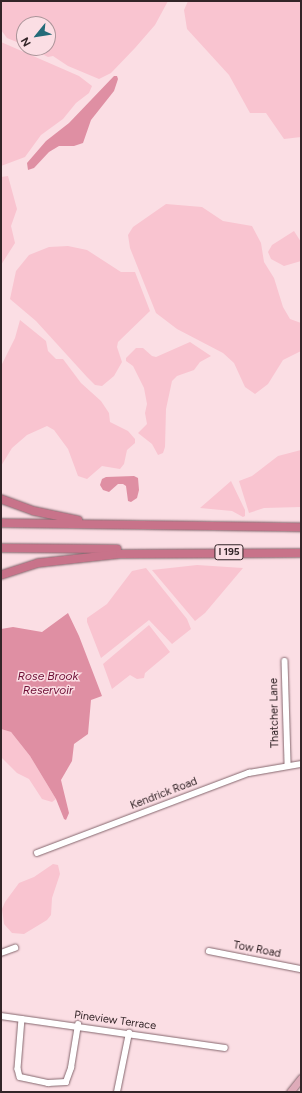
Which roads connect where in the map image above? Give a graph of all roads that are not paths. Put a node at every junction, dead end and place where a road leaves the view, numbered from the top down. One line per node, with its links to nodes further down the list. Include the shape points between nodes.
1 (1, 499): 3 (highway, via 58,517)
2 (1, 523): 3 (highway)
3 (164, 524): 4 (highway)
4 (301, 527)
5 (1, 548): 6 (highway, via 120,549)
6 (157, 553): 7 (highway, I 195); 8 (highway, via 66,559 24,567)
7 (301, 553)
8 (1, 576)
9 (285, 661): 11 (street, Thatcher Lane)
10 (301, 764): 11 (street, Kendrick Road)
11 (288, 765): 12 (street, Kendrick Road, via 249,773)
12 (37, 853)
13 (15, 948): 15 (street)
14 (209, 951): 16 (street, Tow Road)
15 (1, 954)
16 (301, 969)
17 (1, 1016): 18 (street, Pineview Terrace)
18 (22, 1019): 19 (street, Pineview Terrace); 19 (street, via 18,1069 20,1077 48,1083 63,1084 68,1077)
19 (78, 1025): 20 (street, Pineview Terrace)
20 (129, 1033): 21 (street, Pineview Terrace); 23 (street)
21 (225, 1048)
22 (301, 1078): 24 (main road)
23 (116, 1092)
24 (290, 1092)

